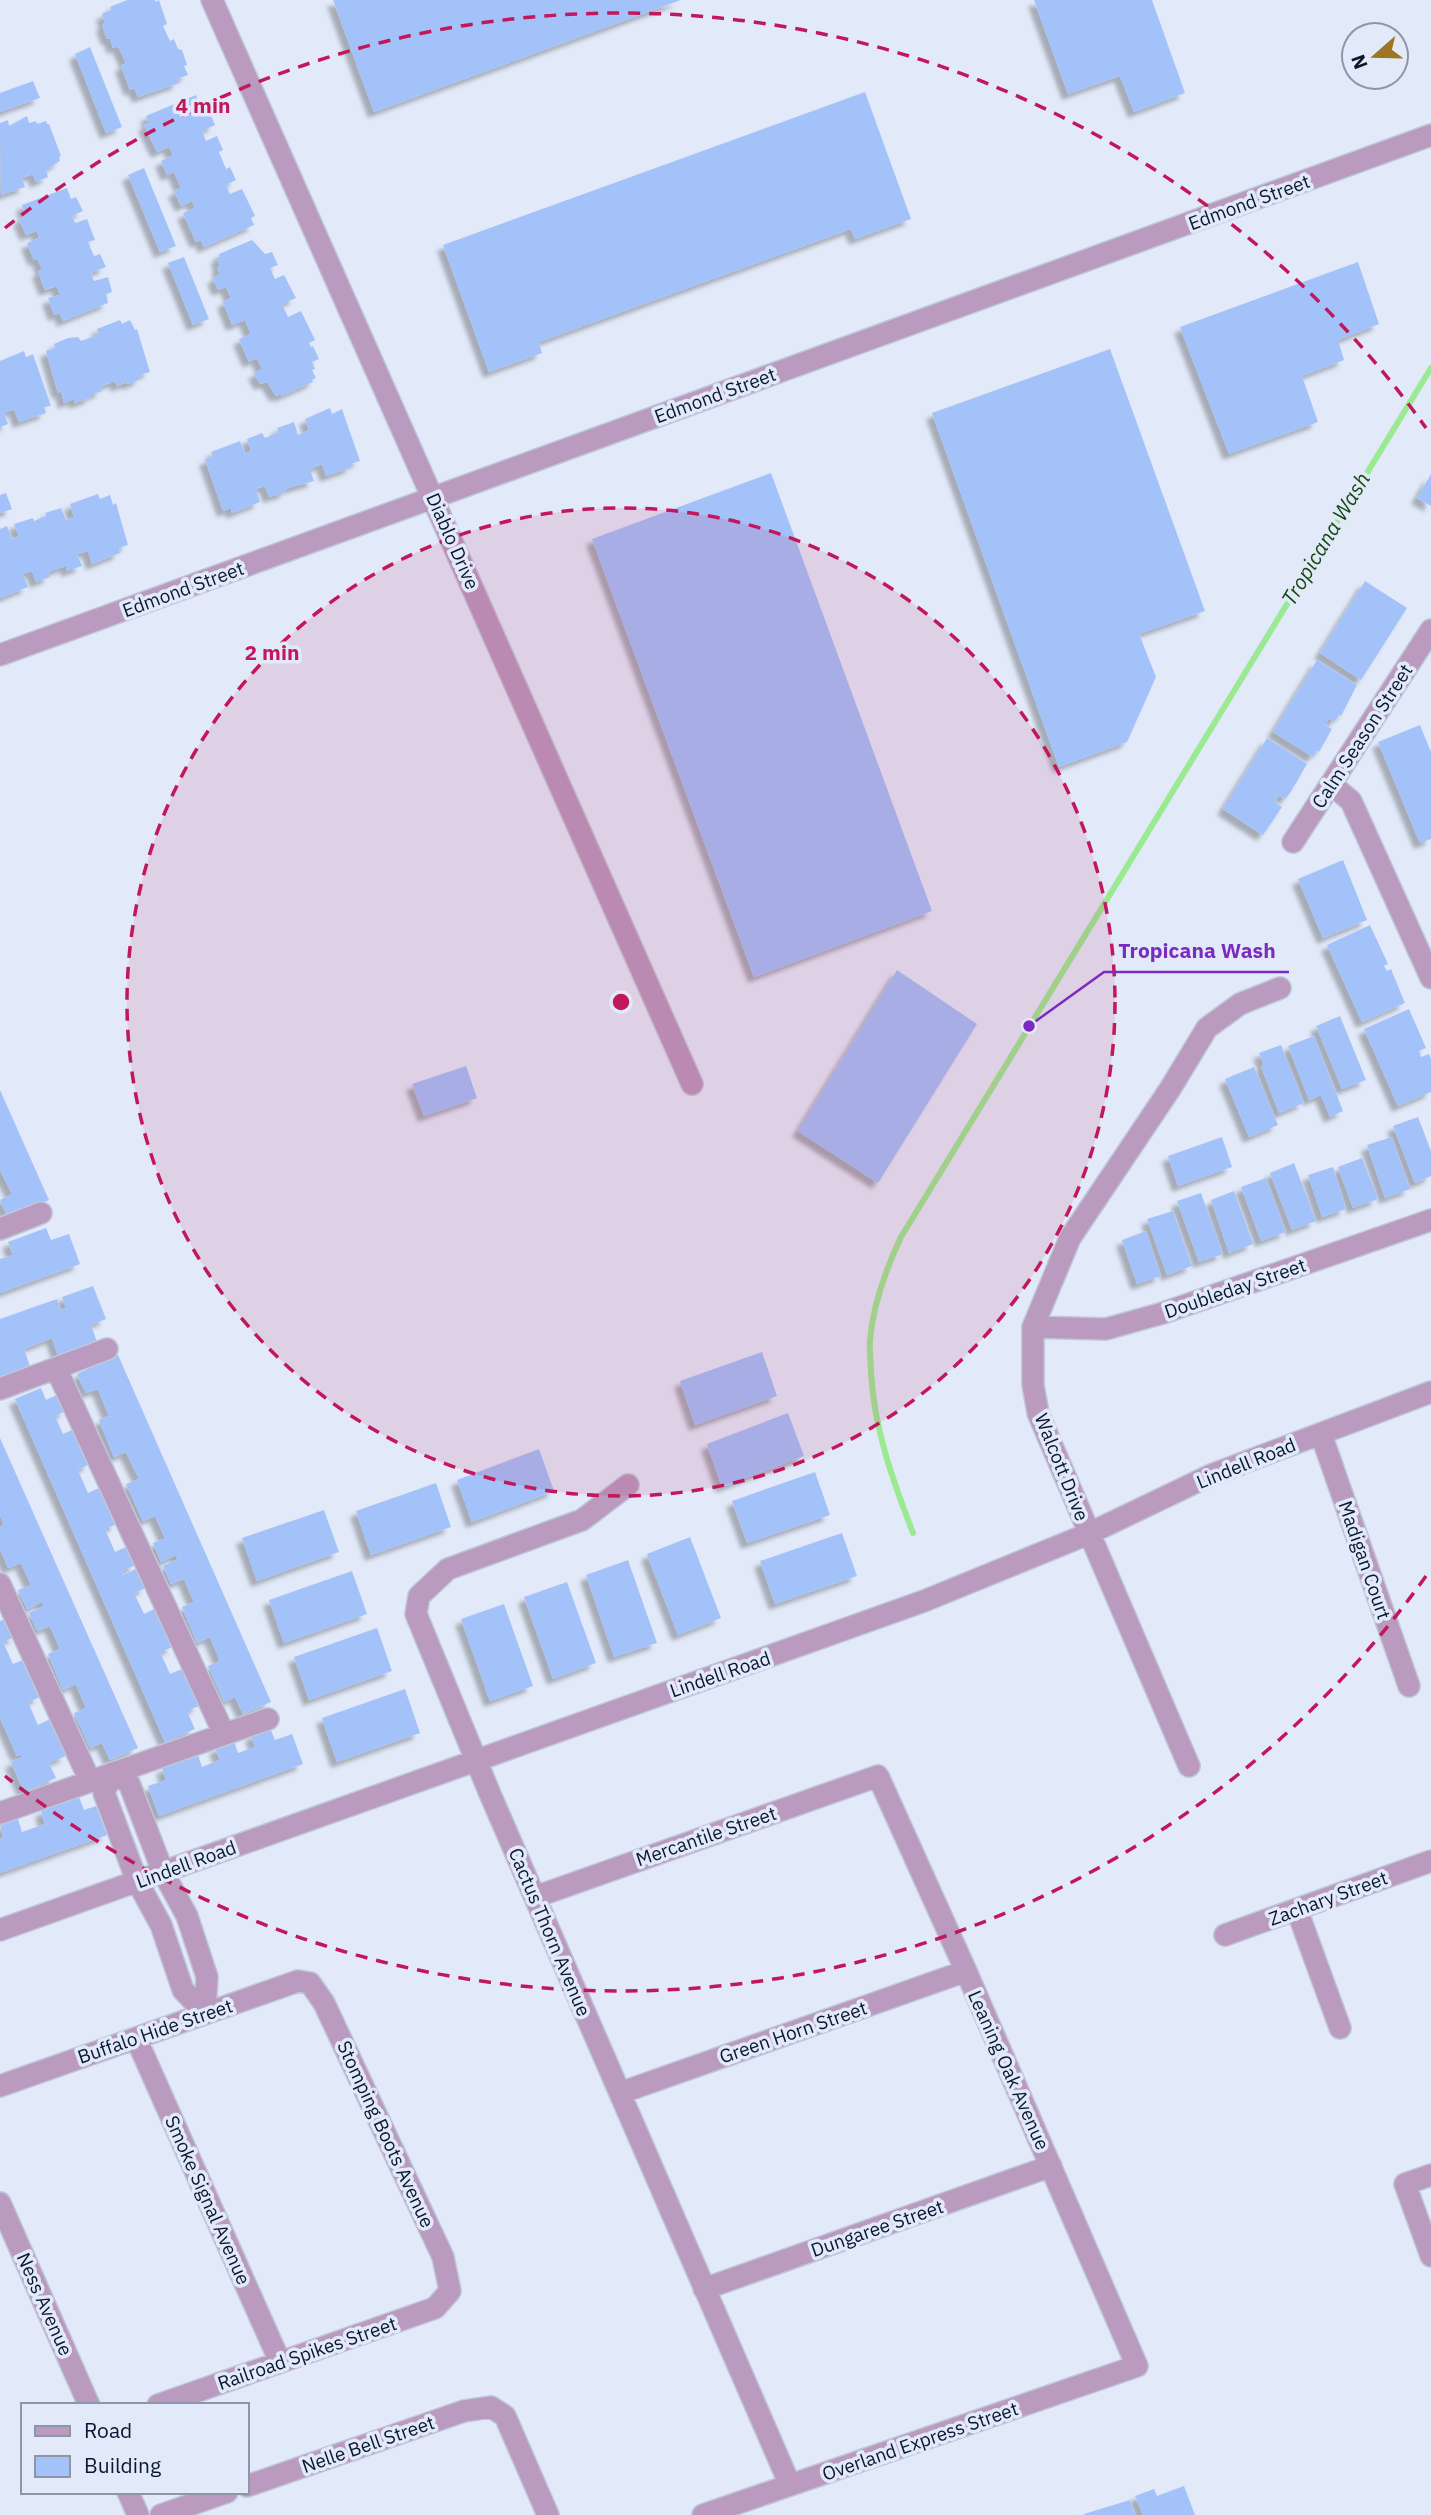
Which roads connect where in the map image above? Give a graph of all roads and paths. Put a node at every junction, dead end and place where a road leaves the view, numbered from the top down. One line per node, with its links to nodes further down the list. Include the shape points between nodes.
1 (212, 0): 3 (street, Diablo Drive)
2 (1431, 135): 3 (street, Edmond Street)
3 (433, 496): 5 (street, Edmond Street); 10 (street, Diablo Drive)
4 (1429, 638): 6 (street, Calm Season Street)
5 (0, 655)
6 (1332, 785): 7 (street, Calm Season Street); 8 (street, via 1351,801)
7 (1293, 842)
8 (1431, 978)
9 (1280, 988): 14 (street, Walcott Drive, via 1240,1004 1207,1028 1070,1238)
10 (692, 1084)
11 (41, 1213): 13 (street)
12 (1431, 1220): 14 (street, Doubleday Street, via 1106,1329)
13 (0, 1228)
14 (1033, 1327): 21 (street, Walcott Drive, via 1038,1413)
15 (107, 1349): 16 (street)
16 (56, 1368): 17 (street); 25 (street)
17 (0, 1389)
18 (1431, 1392): 19 (street, Lindell Road)
19 (1321, 1434): 21 (street, Lindell Road, via 1211,1475); 23 (street, Madigan Court)
20 (628, 1485): 26 (street, Cactus Thorn Avenue, via 582,1520 448,1569 419,1596 416,1614)
21 (1088, 1534): 26 (street, Lindell Road, via 914,1605); 27 (street, Walcott Drive)
22 (0, 1584): 30 (street)
23 (1409, 1686)
24 (268, 1719): 25 (street)
25 (224, 1734): 28 (street)
26 (475, 1760): 33 (street, Lindell Road); 35 (street, Cactus Thorn Avenue)
27 (1189, 1766)
28 (112, 1773): 30 (street); 33 (street, via 129,1783); 34 (street, via 104,1793)
29 (878, 1776): 35 (street, Mercantile Street); 39 (street, Leaning Oak Avenue)
30 (90, 1782): 31 (street)
31 (0, 1813)
32 (1431, 1861): 36 (street, Zachary Street)
33 (163, 1872): 34 (street, Lindell Road); 41 (street, via 187,1916 207,1977)
34 (137, 1881): 37 (street, Lindell Road); 41 (street, via 161,1924 183,1990)
35 (535, 1897): 45 (street, Cactus Thorn Avenue)
36 (1297, 1910): 38 (street, Zachary Street); 42 (street)
37 (0, 1930)
38 (1226, 1935)
39 (966, 1971): 45 (street, Green Horn Street); 46 (street, Leaning Oak Avenue)
40 (310, 1983): 41 (street, Buffalo Hide Street, via 298,1981); 51 (street, Stomping Boots Avenue, via 324,2003 443,2257)
41 (205, 2014): 43 (street, Buffalo Hide Street)
42 (1340, 2028)
43 (136, 2038): 44 (street, Buffalo Hide Street); 52 (street, Smoke Signal Avenue)
44 (0, 2086)
45 (620, 2093): 50 (street, Cactus Thorn Avenue)
46 (1051, 2166): 50 (street, Dungaree Street); 53 (street, Leaning Oak Avenue)
47 (1431, 2175): 49 (street, via 1405,2184)
48 (0, 2203): 54 (street, Ness Avenue)
49 (1431, 2256)
50 (704, 2289): 57 (street, Cactus Thorn Avenue)
51 (450, 2291): 52 (street, Railroad Spikes Street, via 435,2308)
52 (280, 2362): 55 (street, Railroad Spikes Street)
53 (1137, 2366): 57 (street, Overland Express Street)
54 (88, 2403)
55 (164, 2403)
56 (248, 2486): 62 (street, Nelle Bell Street, via 464,2411 491,2407 505,2416)
57 (790, 2486): 63 (street, Overland Express Street)
58 (129, 2494): 60 (street)
59 (221, 2494): 61 (street)
60 (138, 2515)
61 (161, 2515)
62 (548, 2515)
63 (703, 2515)

